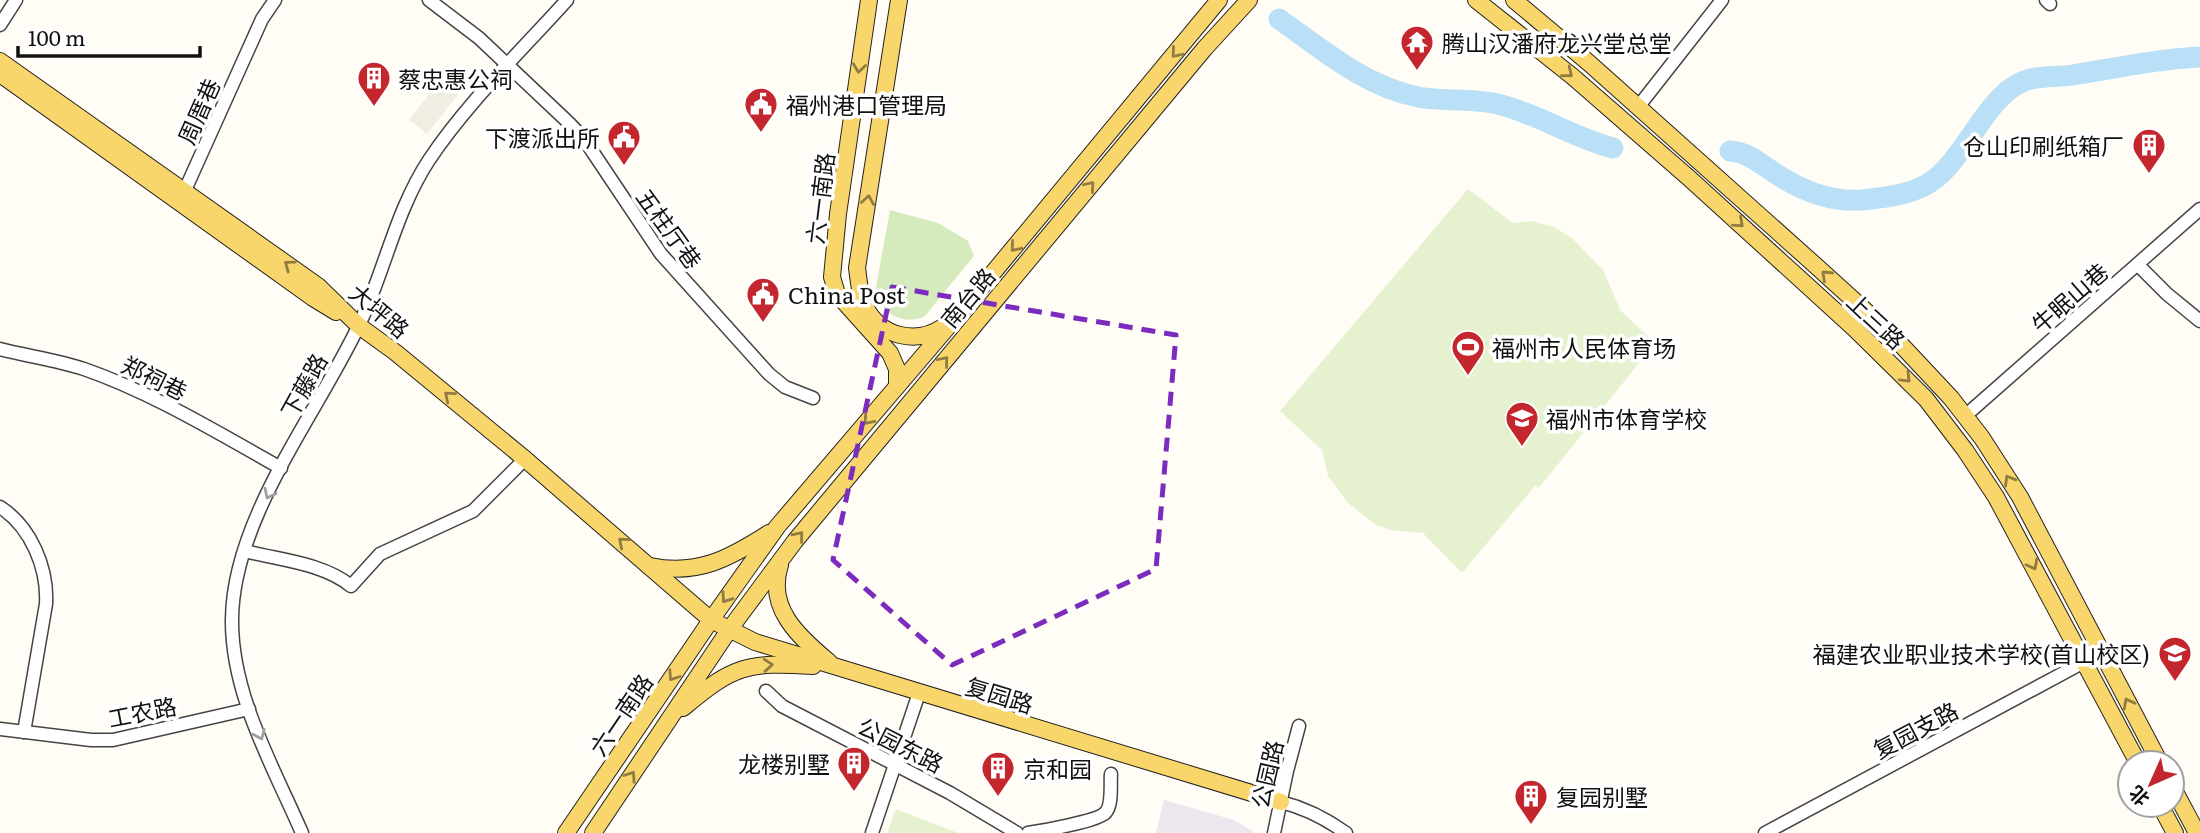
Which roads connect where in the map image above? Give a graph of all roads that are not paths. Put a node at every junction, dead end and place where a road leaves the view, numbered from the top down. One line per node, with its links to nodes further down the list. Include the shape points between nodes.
1 (16, 0): 12 (street)
2 (275, 0): 17 (street, 周厝巷, via 262,19)
3 (429, 0): 14 (street, 五柱厅巷)
4 (567, 0): 14 (street, 下藤路)
5 (869, 0): 25 (main road, 六一南路, one-way to 25, via 832,277 837,294 890,353 897,369)
6 (899, 0): 21 (main road, 六一南路, one-way to 6, via 922,337 901,336 872,318 861,297 857,268)
7 (1219, 0): 21 (main road, 南台路, one-way to 21)
8 (1248, 0): 33 (main road, 南台路, one-way to 8)
9 (1476, 0): 37 (main road, 上三路, one-way to 37, via 1573,76 1689,178 1926,398 1996,498)
10 (1514, 0): 16 (main road, 上三路)
11 (1722, 0): 16 (street)
12 (0, 25)
13 (0, 61): 17 (main road)
14 (509, 65): 23 (street, 下藤路, via 452,128 414,184); 26 (street, 五柱厅巷, via 584,139 680,278 769,374 785,387)
15 (0, 74): 17 (main road)
16 (1638, 107): 27 (main road, 上三路, one-way to 16, via 1891,334)
17 (182, 196): 23 (main road, 大坪路, via 313,298)
18 (2195, 213): 19 (street); 20 (street, 牛眠山巷)
19 (2200, 228)
20 (2138, 265): 22 (street); 27 (street, 牛眠山巷)
21 (958, 315): 25 (main road, 南台路)
22 (2200, 321)
23 (359, 326): 28 (main road, 大坪路, one-way to 23); 29 (street, 下藤路)
24 (0, 349): 29 (street, 郑祠巷, via 111,379)
25 (897, 386): 31 (main road, 南台路, one-way to 31)
26 (813, 398)
27 (1965, 416): 47 (main road, 上三路, one-way to 27, via 2025,507)
28 (525, 459): 32 (street, via 473,510 380,554 351,586 325,570); 34 (main road, 大坪路, one-way to 28)
29 (281, 468): 32 (street, 下藤路, one-way to 32)
30 (0, 507): 45 (street, via 21,527 43,566 46,583)
31 (777, 527): 34 (main road, via 733,556 707,565); 35 (main road, 南台路, one-way to 35)
32 (245, 551): 41 (street, 下藤路, via 234,589 232,631)
33 (783, 557): 36 (main road, 南台路); 38 (main road, via 777,576 782,611 802,640)
34 (650, 566): 35 (main road, 大坪路)
35 (711, 620): 36 (main road, 复园路); 53 (main road, 六一南路, one-way to 53)
36 (729, 630): 38 (main road, 复园路); 42 (main road, 六一南路)
37 (2084, 662): 46 (main road, 上三路); 60 (street, 复园支路)
38 (837, 667): 40 (main road, 复园路); 42 (main road, one-way to 38, via 711,684 738,670 777,664)
39 (766, 691): 48 (street, 公园东路, via 782,706)
40 (919, 693): 48 (street); 50 (main road, 复园路)
41 (249, 709): 45 (street, 工农路, via 113,740); 52 (street, 下藤路, one-way to 52)
42 (668, 721): 54 (main road, 六一南路, one-way to 42)
43 (1299, 726): 50 (street, 公园路)
44 (0, 729): 45 (street, 工农路)
45 (24, 732)
46 (2131, 749)
47 (2153, 749)
48 (896, 765): 55 (street); 56 (street, 公园东路)
49 (1111, 774): 57 (street, via 1109,807 1104,815)
50 (1281, 802): 58 (street, 公园路); 59 (street, via 1302,807)
51 (2186, 812): 61 (main road)
52 (302, 833)
53 (566, 833)
54 (593, 833)
55 (872, 833)
56 (1017, 833)
57 (1028, 833)
58 (1274, 833)
59 (1346, 833)
60 (1765, 833)
61 (2197, 833)

